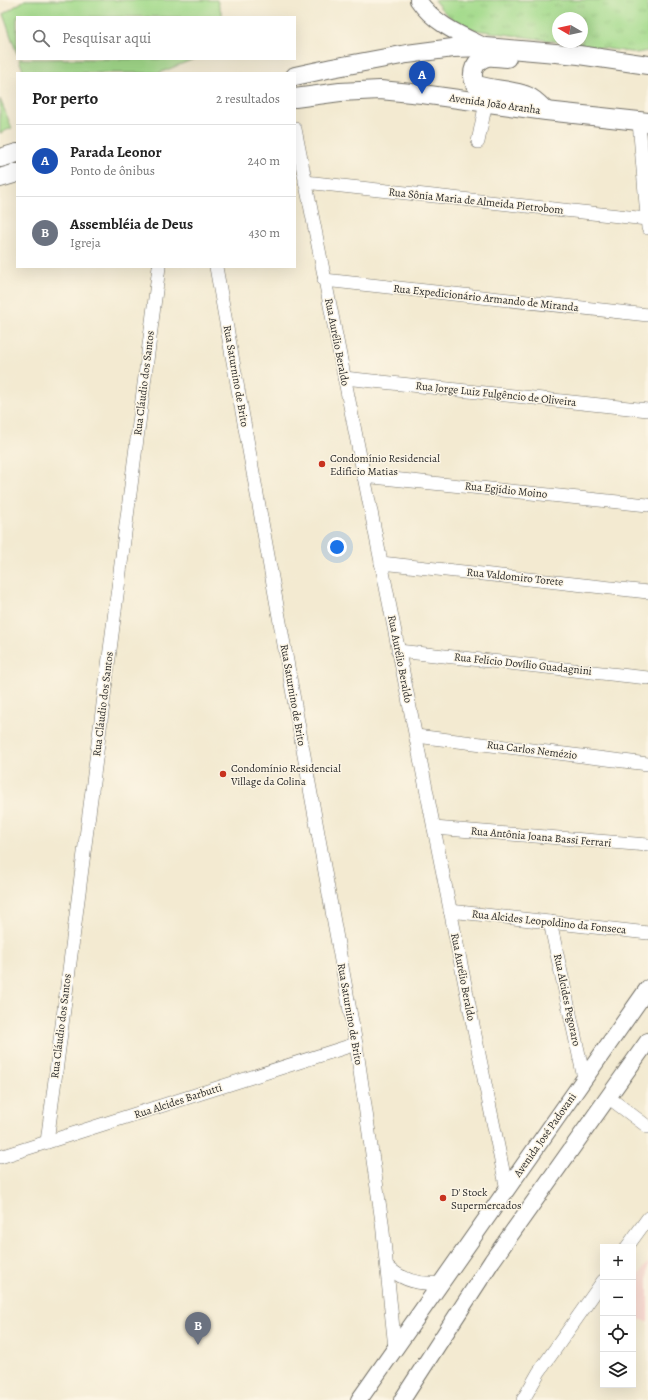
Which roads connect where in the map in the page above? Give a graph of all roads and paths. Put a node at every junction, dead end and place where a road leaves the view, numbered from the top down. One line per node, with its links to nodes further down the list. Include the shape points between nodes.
1 (418, 0): 2 (street, via 432,16 449,29)
2 (486, 47): 3 (main road); 7 (main road, via 407,54)
3 (579, 55): 5 (main road); 10 (main road, via 563,63 488,57 478,62 473,70 472,78 475,84 523,94)
4 (648, 57): 5 (street)
5 (629, 63): 6 (main road)
6 (648, 65)
7 (296, 76)
8 (296, 98): 9 (main road, Avenida João Aranha, via 380,90)
9 (486, 102): 10 (main road, Avenida João Aranha); 13 (street)
10 (546, 111): 11 (main road, Avenida João Aranha)
11 (644, 122): 19 (street)
12 (296, 134): 18 (street, Rua Aurélio Beraldo)
13 (478, 142)
14 (16, 153): 15 (main road)
15 (0, 158)
16 (16, 173): 17 (main road)
17 (0, 178)
18 (305, 182): 19 (street, Rua Sônia Maria de Almeida Pietrobom); 22 (street, Rua Aurélio Beraldo)
19 (648, 224)
20 (159, 268): 45 (street, Rua Cláudio dos Santos)
21 (216, 268): 41 (street, Rua Saturnino de Brito)
22 (324, 280): 23 (street, Rua Expedicionário Armando de Miranda); 24 (street, Rua Aurélio Beraldo)
23 (648, 315)
24 (344, 378): 25 (street, Rua Jorge Luiz Fulgêncio de Oliveira); 26 (street, Rua Aurélio Beraldo)
25 (648, 410)
26 (363, 476): 27 (street, Rua Egjídio Moino); 28 (street, Rua Aurélio Beraldo)
27 (648, 505)
28 (381, 563): 29 (street, Rua Valdomiro Torete); 30 (street, Rua Aurélio Beraldo)
29 (648, 592)
30 (398, 651): 31 (street, Rua Felício Dovílio Guadagnini); 32 (street, Rua Aurélio Beraldo)
31 (648, 678)
32 (416, 736): 33 (street, Rua Carlos Nemézio); 34 (street, Rua Aurélio Beraldo)
33 (648, 764)
34 (434, 828): 35 (street, Rua Antônia Joana Bassi Ferrari); 36 (street, Rua Aurélio Beraldo)
35 (648, 845)
36 (450, 911): 37 (street, Rua Alcides Leopoldino da Fonseca); 47 (street, Rua Aurélio Beraldo)
37 (550, 922): 38 (street, Rua Alcides Leopoldino da Fonseca); 42 (street, Rua Alcides Pegoraro)
38 (648, 933)
39 (648, 988): 42 (street, Avenida José Padovani)
40 (648, 1041): 43 (street)
41 (356, 1044): 45 (street, Rua Alcides Barbutti); 50 (street, Rua Saturnino de Brito)
42 (584, 1078): 47 (street, Avenida José Padovani)
43 (608, 1097): 44 (street); 55 (street, via 492,1261)
44 (648, 1126)
45 (47, 1142): 46 (street, Rua Alcides Barbutti)
46 (0, 1157)
47 (507, 1190): 51 (street, Avenida José Padovani)
48 (648, 1218): 49 (street)
49 (629, 1244)
50 (387, 1266): 51 (street, via 404,1278); 53 (street, Rua Saturnino de Brito)
51 (441, 1284): 53 (street, Avenida José Padovani)
52 (600, 1285): 56 (street, via 539,1372)
53 (396, 1348): 54 (street, Avenida José Padovani)
54 (359, 1400)
55 (402, 1400)
56 (523, 1400)

